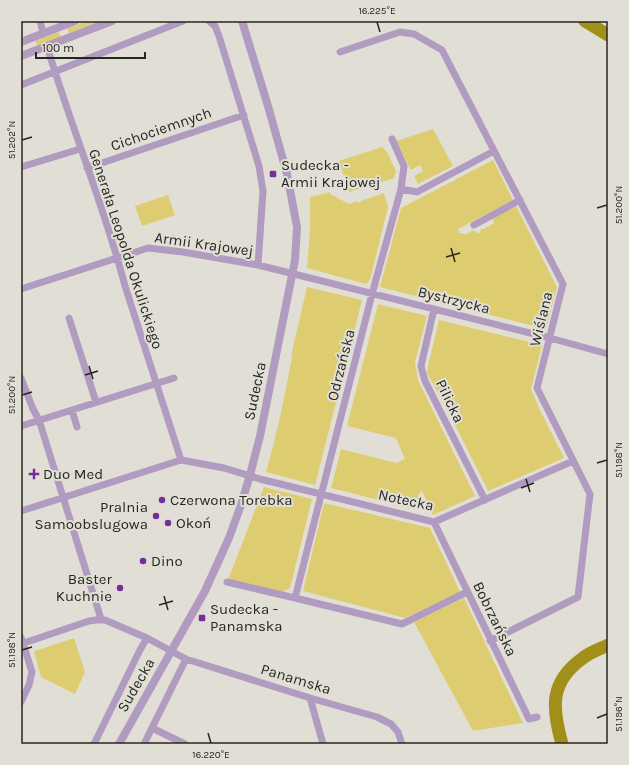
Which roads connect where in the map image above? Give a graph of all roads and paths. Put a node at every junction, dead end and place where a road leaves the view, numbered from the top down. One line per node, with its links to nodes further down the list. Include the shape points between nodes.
1 (40, 21): 7 (street)
2 (76, 21): 7 (street)
3 (112, 21): 9 (street)
4 (183, 21): 12 (street)
5 (209, 21): 14 (street, via 215,26 219,36)
6 (242, 21): 25 (street, Sudecka, via 293,202 297,236)
7 (44, 33): 8 (street)
8 (21, 42)
9 (47, 46): 11 (street); 12 (street, Generała Leopolda Okulickiego)
10 (340, 52): 17 (street, Wiślana, via 400,32 414,34 436,46 442,50)
11 (21, 56)
12 (56, 71): 13 (street); 16 (street, Generała Leopolda Okulickiego)
13 (21, 85)
14 (244, 115): 19 (street, Cichociemnych); 24 (street, via 259,166 263,191)
15 (392, 139): 20 (street, Odrzańska, via 404,166)
16 (80, 149): 18 (street); 19 (street, Generała Leopolda Okulickiego)
17 (494, 151): 20 (street, via 417,192); 21 (street, Wiślana)
18 (21, 167)
19 (87, 168): 23 (street, Generała Leopolda Okulickiego)
20 (401, 190): 27 (street, Odrzańska)
21 (520, 200): 22 (street); 30 (street, Wiślana, via 563,284)
22 (474, 225)
23 (118, 258): 24 (street, Armii Krajowej, via 148,248); 26 (street, Armii Krajowej); 34 (street, Generała Leopolda Okulickiego)
24 (258, 265): 25 (street, Armii Krajowej)
25 (293, 274): 27 (street, Bystrzycka); 42 (street, Sudecka)
26 (21, 289)
27 (372, 294): 28 (street, Bystrzycka); 43 (street, Odrzańska)
28 (434, 309): 30 (street, Bystrzycka); 45 (street, Pilicka, via 421,366 425,381)
29 (69, 318): 35 (street)
30 (550, 338): 31 (street, Bystrzycka); 41 (street, Wiślana, via 537,388)
31 (608, 354)
32 (21, 378): 37 (street)
33 (174, 378): 34 (street)
34 (157, 384): 35 (street); 40 (street, Generała Leopolda Okulickiego)
35 (96, 402): 36 (street)
36 (72, 410): 37 (street); 39 (street)
37 (39, 420): 38 (street); 44 (street)
38 (21, 426)
39 (77, 427)
40 (181, 460): 42 (street, Notecka); 44 (street)
41 (573, 461): 45 (street, Notecka); 54 (street, Wiślana, via 590,494 578,597)
42 (250, 475): 43 (street, Notecka); 55 (street, Sudecka, via 215,571)
43 (321, 493): 47 (street, Notecka); 50 (street, Odrzańska)
44 (63, 497): 46 (street); 51 (street)
45 (485, 500): 47 (street, Notecka)
46 (21, 511)
47 (434, 522): 49 (street, Bobrzańska)
48 (227, 582): 50 (street)
49 (467, 592): 50 (street, via 402,624); 54 (street, Bobrzańska)
50 (295, 598)
51 (101, 619): 52 (street, Panamska); 53 (street)
52 (147, 638): 55 (street, Panamska); 61 (street)
53 (22, 641): 58 (street, via 32,672)
54 (490, 641): 59 (street, Bobrzańska, via 529,719)
55 (172, 652): 56 (street, Panamska); 62 (street, Sudecka)
56 (186, 659): 57 (street, Panamska); 60 (street)
57 (310, 698): 65 (street); 66 (street, Panamska, via 377,717 391,724 398,732)
58 (21, 702)
59 (537, 717)
60 (152, 728): 63 (street); 64 (street)
61 (94, 744)
62 (119, 744)
63 (144, 744)
64 (185, 744)
65 (323, 744)
66 (402, 744)

